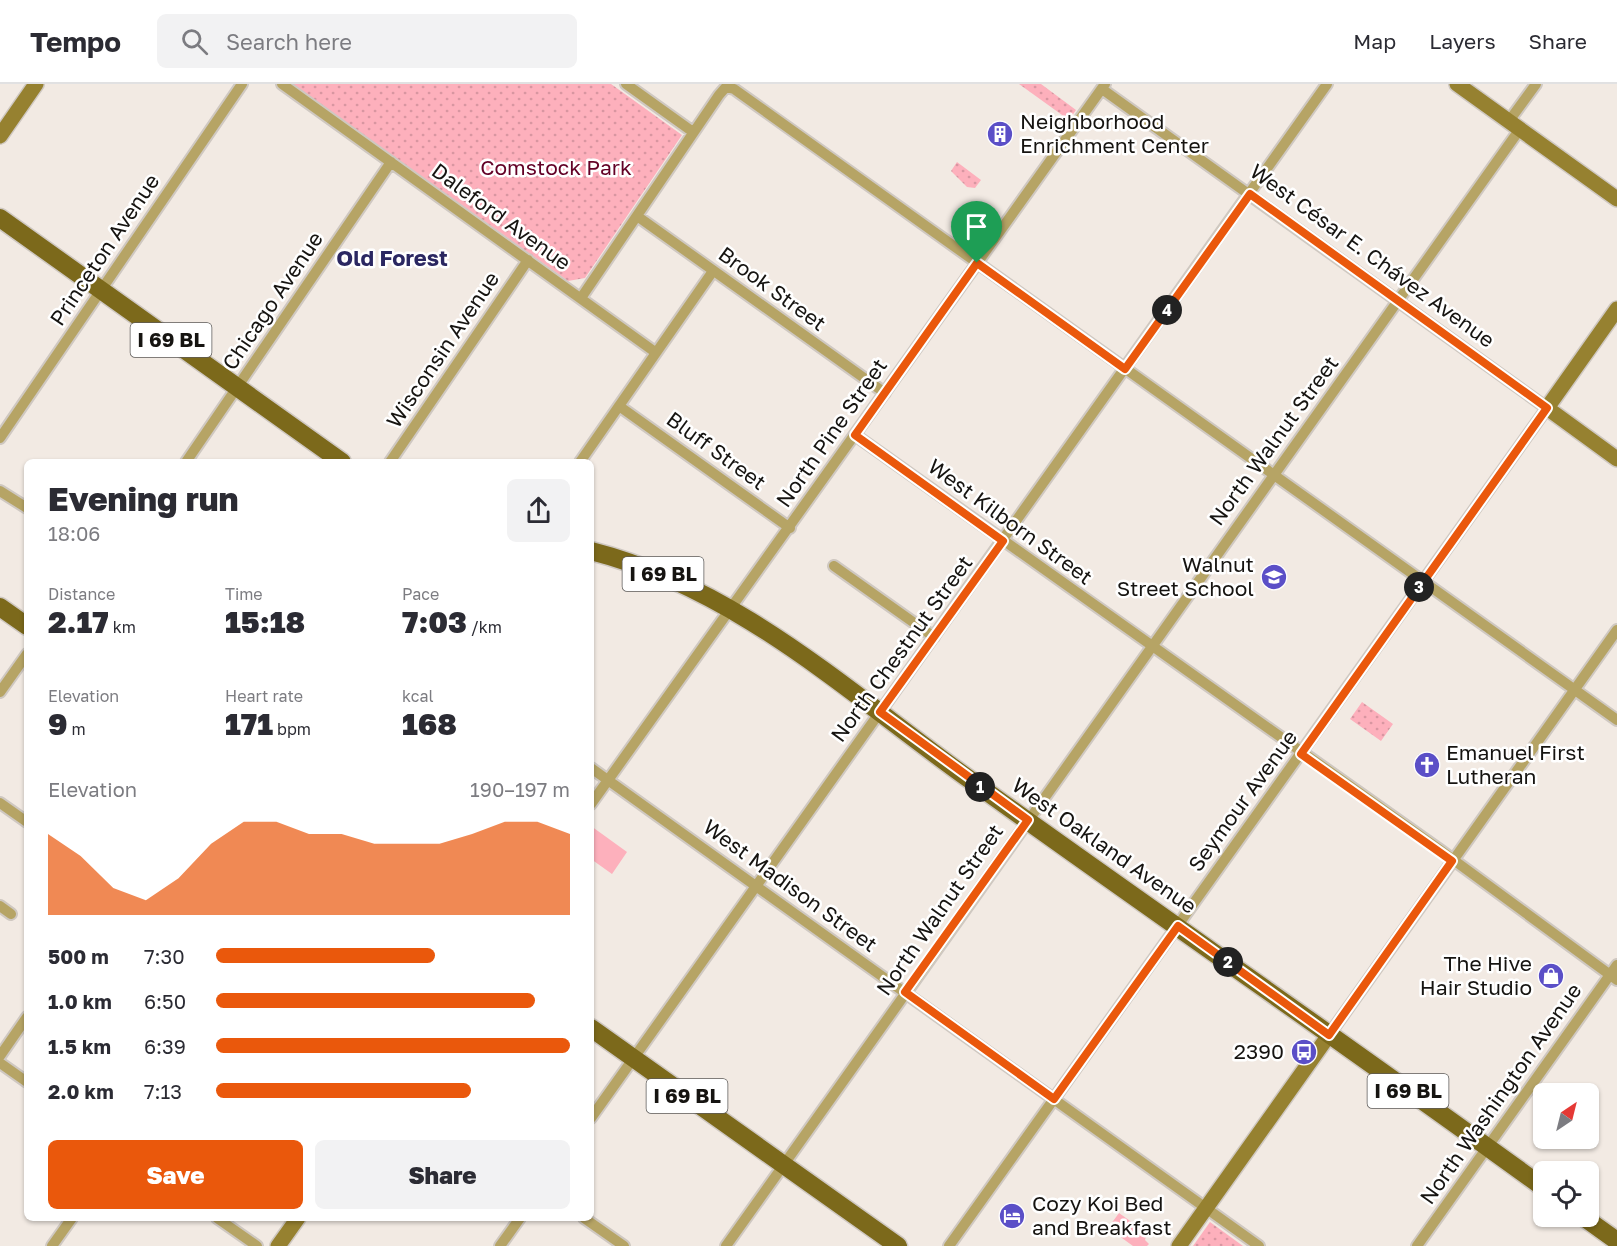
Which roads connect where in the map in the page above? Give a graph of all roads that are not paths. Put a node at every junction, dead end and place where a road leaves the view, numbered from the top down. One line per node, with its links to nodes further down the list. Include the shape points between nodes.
1 (36, 84): 11 (street)
2 (242, 84): 20 (street, Princeton Avenue)
3 (282, 84): 12 (street, Daleford Avenue)
4 (626, 84): 10 (street)
5 (1327, 84): 13 (street, North Chestnut Street)
6 (1457, 84): 9 (street)
7 (1536, 84): 9 (street, North Walnut Street)
8 (1103, 86): 13 (street, West César E. Chávez Avenue); 18 (street, North Pine Street)
9 (1515, 125): 14 (street); 22 (street, North Walnut Street)
10 (693, 132): 15 (street); 18 (street, via 726,87 734,89)
11 (0, 136)
12 (391, 162): 17 (street, Daleford Avenue); 26 (street, Chicago Avenue)
13 (1250, 194): 22 (street, West César E. Chávez Avenue); 25 (street, North Chestnut Street)
14 (1617, 199)
15 (637, 216): 19 (street, Brook Street); 21 (street)
16 (0, 218): 20 (main road, I 69 BL)
17 (528, 260): 21 (street, Daleford Avenue); 34 (street, Wisconsin Avenue)
18 (977, 263): 25 (street); 27 (street, North Pine Street)
19 (713, 271): 24 (street); 27 (street, Brook Street)
20 (101, 290): 26 (main road, I 69 BL); 31 (street, Princeton Avenue)
21 (581, 298): 24 (street, Daleford Avenue)
22 (1398, 301): 29 (street, West César E. Chávez Avenue); 37 (street, North Walnut Street)
23 (1617, 309): 29 (street)
24 (656, 352): 28 (street)
25 (1125, 369): 37 (street); 41 (street, North Chestnut Street)
26 (237, 387): 32 (street, Chicago Avenue); 33 (main road, I 69 BL)
27 (885, 393): 30 (street, North Pine Street)
28 (620, 406): 35 (street); 40 (street, Bluff Street)
29 (1547, 408): 36 (street, West César E. Chávez Avenue); 44 (street, Seymour Avenue)
30 (855, 435): 40 (street, North Pine Street); 41 (street, West Kilborn Street)
31 (0, 438)
32 (188, 459)
33 (338, 459)
34 (392, 459)
35 (582, 459)
36 (1617, 459)
37 (1274, 475): 44 (street); 50 (street, North Walnut Street)
38 (0, 491): 39 (street)
39 (24, 506)
40 (790, 528): 46 (street, North Pine Street)
41 (1003, 541): 49 (street, North Chestnut Street); 50 (street, West Kilborn Street)
42 (594, 552): 46 (main road, West Oakland Avenue / I 69 BL, via 674,578)
43 (834, 566): 49 (street)
44 (1423, 581): 52 (street); 56 (street, Seymour Avenue)
45 (0, 607): 47 (main road)
46 (731, 608): 54 (main road, West Oakland Avenue / I 69 BL); 58 (street, North Pine Street)
47 (24, 624)
48 (1617, 630): 52 (street)
49 (934, 637): 54 (street, North Chestnut Street)
50 (1152, 647): 56 (street, West Kilborn Street); 62 (street, North Walnut Street)
51 (24, 658): 53 (street)
52 (1575, 689): 55 (street); 63 (street)
53 (0, 692)
54 (880, 712): 62 (main road, West Oakland Avenue / I 69 BL); 64 (street, North Chestnut Street)
55 (1617, 720)
56 (1301, 754): 63 (street, West Kilborn Street); 67 (street, Seymour Avenue)
57 (594, 770): 58 (street, West Madison Street)
58 (609, 780): 59 (street, North Pine Street); 64 (street, West Madison Street)
59 (594, 800)
60 (0, 803): 61 (street)
61 (24, 820)
62 (1028, 820): 67 (main road, West Oakland Avenue / I 69 BL); 70 (street, North Walnut Street)
63 (1452, 861): 69 (street, West Kilborn Street); 73 (street)
64 (756, 886): 70 (street, West Madison Street); 75 (street, North Chestnut Street)
65 (0, 906): 66 (street)
66 (11, 914)
67 (1178, 926): 73 (main road, West Oakland Avenue / I 69 BL); 78 (street, Seymour Avenue)
68 (1617, 965): 69 (street, North Washington Avenue)
69 (1614, 977): 80 (street, North Washington Avenue)
70 (905, 992): 78 (street, West Madison Street); 81 (street, North Walnut Street)
71 (24, 1021): 74 (street)
72 (594, 1030): 75 (main road, I 69 BL)
73 (1329, 1035): 80 (main road, West Oakland Avenue / I 69 BL); 83 (street)
74 (0, 1056)
75 (634, 1058): 79 (street, North Chestnut Street); 81 (main road, I 69 BL)
76 (0, 1063): 77 (street)
77 (24, 1080)
78 (1054, 1099): 83 (street, West Madison Street); 98 (street, Seymour Avenue)
79 (594, 1114)
80 (1486, 1147): 82 (main road, I 69 BL); 101 (street, North Washington Avenue)
81 (783, 1165): 96 (street, North Walnut Street); 97 (main road, I 69 BL)
82 (1533, 1180)
83 (1206, 1209): 99 (street); 100 (street, West Madison Street)
84 (70, 1221): 91 (street)
85 (221, 1221): 92 (street)
86 (296, 1221): 93 (street)
87 (518, 1221): 94 (street)
88 (588, 1221): 95 (street)
89 (1594, 1227): 90 (main road)
90 (1609, 1241)
91 (52, 1246)
92 (257, 1246)
93 (278, 1246)
94 (500, 1246)
95 (624, 1246)
96 (726, 1246)
97 (898, 1246)
98 (949, 1246)
99 (1179, 1246)
100 (1259, 1246)
101 (1417, 1246)

